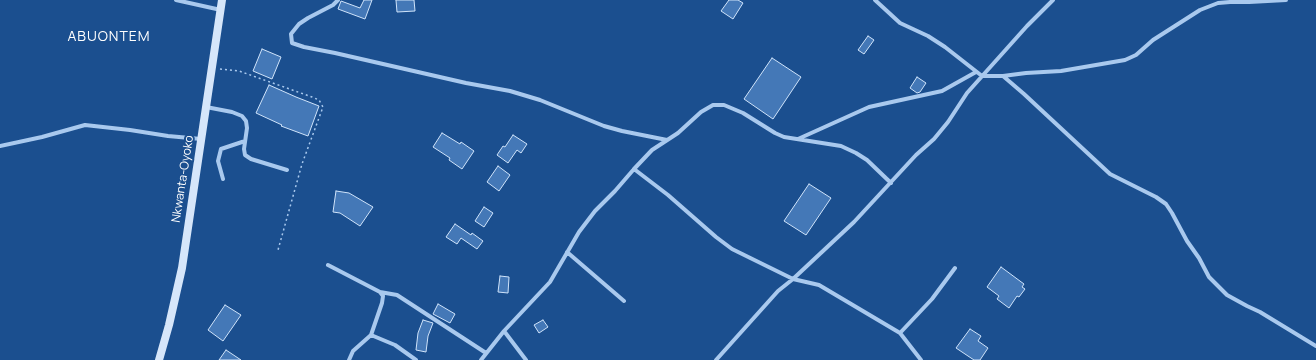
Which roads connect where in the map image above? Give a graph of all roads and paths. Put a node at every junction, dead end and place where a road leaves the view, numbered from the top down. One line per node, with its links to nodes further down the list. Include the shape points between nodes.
1 (176, 0): 7 (street)
2 (222, 0): 7 (street, Nkwanta-Oyoko)
3 (338, 0): 15 (street, via 299,24 291,34 292,43 304,48 510,91 540,100 604,126)
4 (874, 0): 9 (street, via 900,23 928,36)
5 (1053, 0): 10 (street)
6 (1286, 0): 11 (street, via 1218,3 1200,10 1153,40 1136,55 1124,60 1061,71)
7 (221, 10): 8 (street, Nkwanta-Oyoko)
8 (212, 68): 12 (street, Nkwanta-Oyoko); 22 (path, via 239,70 319,100 323,107 302,164)
9 (976, 72): 10 (street); 14 (street, via 942,90 870,107)
10 (982, 76): 11 (street); 21 (street, via 934,139)
11 (1003, 76): 32 (street, via 1110,174 1166,204 1209,277 1227,295)
12 (206, 107): 13 (street, Nkwanta-Oyoko); 16 (street, via 242,116 246,121)
13 (201, 139): 17 (street, via 85,125); 34 (street, Nkwanta-Oyoko, via 182,268)
14 (797, 139): 15 (street, via 780,135 744,113 724,105 712,105); 21 (street, via 840,146 856,153)
15 (668, 140): 18 (street, via 652,150)
16 (245, 141): 19 (street, via 245,155); 20 (street, via 221,149 218,161)
17 (0, 146)
18 (634, 169): 23 (street, via 595,211); 26 (street, via 732,249)
19 (287, 170)
20 (223, 179)
21 (891, 183): 26 (street)
22 (278, 250)
23 (567, 252): 28 (street); 29 (street, via 550,282)
24 (328, 265): 27 (street)
25 (955, 268): 30 (street, via 932,299)
26 (793, 279): 30 (street, via 819,285); 39 (street, via 778,291)
27 (380, 292): 31 (street, via 383,296 382,303); 33 (street, via 397,295)
28 (624, 301)
29 (504, 331): 33 (street); 38 (street)
30 (900, 333): 40 (street)
31 (371, 335): 35 (street, via 353,351); 36 (street, via 395,345)
32 (1316, 346)
33 (486, 353): 37 (street)
34 (159, 360)
35 (349, 360)
36 (416, 360)
37 (481, 360)
38 (526, 360)
39 (716, 360)
40 (921, 360)

